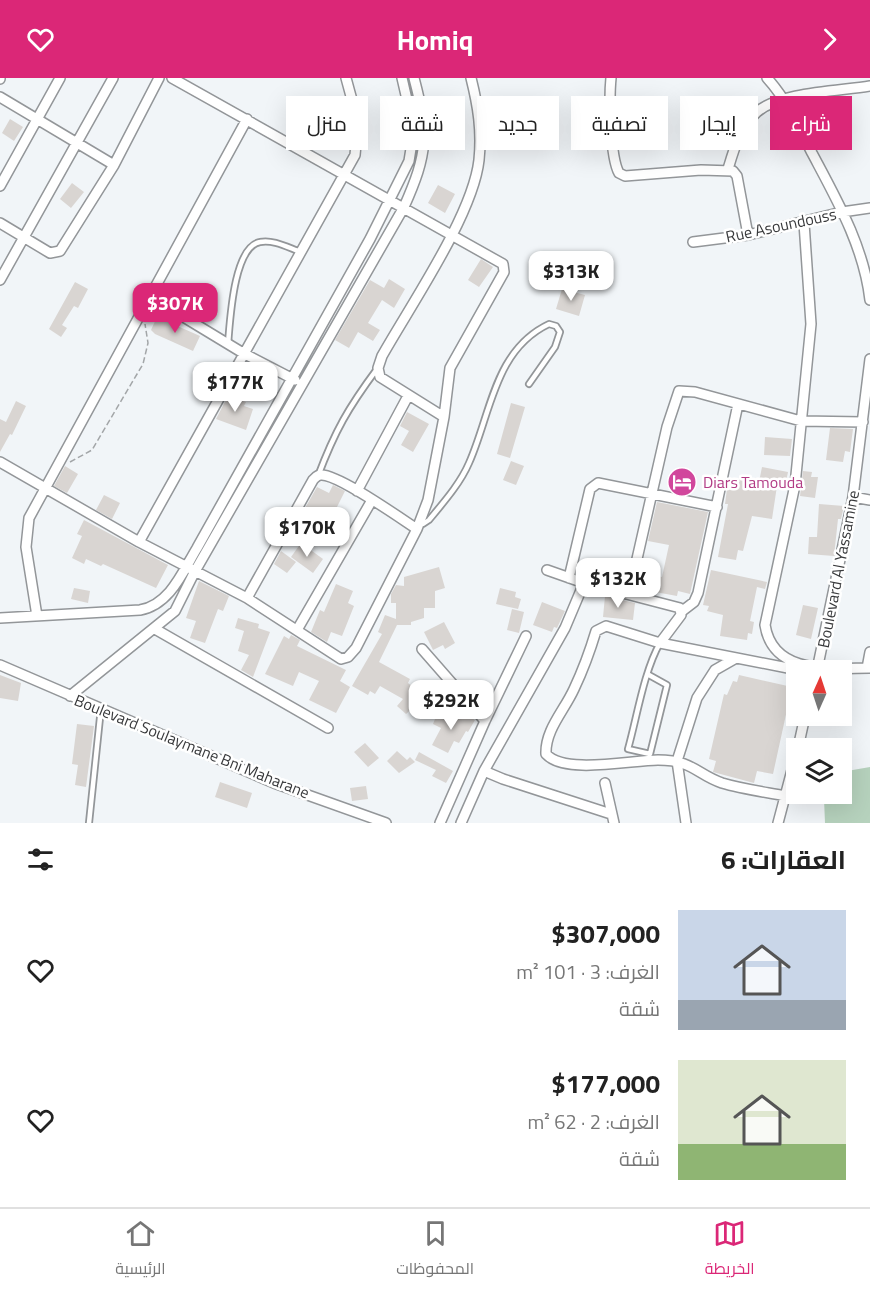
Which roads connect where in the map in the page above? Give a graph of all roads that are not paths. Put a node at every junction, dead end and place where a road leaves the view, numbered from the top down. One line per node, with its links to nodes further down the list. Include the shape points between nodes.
1 (60, 78): 18 (street)
2 (113, 78): 20 (street)
3 (159, 78): 22 (street)
4 (172, 78): 19 (street)
5 (346, 78): 24 (street, via 359,137)
6 (402, 78): 26 (street, via 413,121 413,139 409,161)
7 (414, 78): 27 (street, via 424,118 425,146 419,174)
8 (471, 78): 32 (street, via 479,112 479,162)
9 (611, 78): 23 (street, via 610,105 619,173 625,176)
10 (767, 78): 14 (street)
11 (847, 78): 13 (street)
12 (870, 86): 13 (street)
13 (848, 89): 15 (street)
14 (782, 96)
15 (803, 96)
16 (0, 97): 18 (street)
17 (770, 105): 23 (street, via 748,121 736,141)
18 (39, 118): 20 (street); 25 (street)
19 (247, 118): 24 (street); 38 (street)
20 (77, 142): 22 (street); 34 (street)
21 (810, 150): 29 (street)
22 (114, 165): 34 (street, via 60,251 50,253)
23 (728, 170): 33 (street, via 737,176)
24 (345, 174): 26 (street); 36 (street)
25 (0, 186)
26 (391, 200): 27 (street); 44 (street)
27 (404, 207): 32 (street); 45 (street)
28 (870, 208): 29 (street, Rue Asoundouss)
29 (842, 212): 31 (street, Rue Asoundouss); 39 (street, via 866,270)
30 (0, 223): 34 (street)
31 (804, 223): 33 (street, Rue Asoundouss); 51 (street, via 811,318)
32 (452, 234): 43 (street); 49 (street, via 495,258 505,270 450,368)
33 (748, 235): 35 (street, Rue Asoundouss)
34 (24, 237): 37 (street)
35 (693, 242)
36 (301, 252): 40 (lane, via 267,242 249,248 233,288); 41 (street)
37 (0, 280)
38 (149, 296): 40 (street); 54 (street)
39 (870, 300)
40 (228, 344): 41 (street)
41 (243, 354): 44 (street); 62 (street)
42 (870, 359): 50 (street, Boulevard Al Yassamine)
43 (378, 368): 47 (street, via 381,377); 53 (lane, via 334,431)
44 (290, 377): 45 (street); 63 (street)
45 (303, 384): 64 (street)
46 (529, 384): 61 (lane, via 555,347 561,332 556,326 549,324 536,332 506,362 467,467 429,520)
47 (408, 396): 49 (street); 55 (street)
48 (738, 404): 51 (street); 56 (street, via 679,391); 60 (street)
49 (444, 417): 61 (street, via 431,488)
50 (865, 420): 51 (street); 57 (street, Boulevard Al Yassamine)
51 (801, 421): 80 (street, via 795,485 765,618 766,631)
52 (0, 462): 54 (street)
53 (318, 476): 55 (street); 69 (street)
54 (45, 486): 62 (street); 71 (street, via 29,518 25,538)
55 (357, 491): 58 (street)
56 (652, 493): 60 (street); 66 (street, via 603,483 592,487); 68 (street)
57 (853, 497): 59 (street); 81 (street, Boulevard Al Yassamine)
58 (372, 500): 61 (street); 74 (street)
59 (870, 500)
60 (717, 507): 70 (street, via 698,593 694,602)
61 (418, 526): 74 (street, via 348,657 341,659)
62 (139, 542): 63 (street)
63 (186, 566): 64 (street); 71 (street, via 166,597 149,608)
64 (196, 570): 69 (street); 73 (street, via 179,605)
65 (547, 570): 66 (street)
66 (569, 578): 67 (street)
67 (584, 583): 68 (street); 92 (street, via 565,628)
68 (629, 594): 70 (street, via 677,606)
69 (247, 598): 74 (street)
70 (681, 612): 76 (street)
71 (37, 616): 72 (street)
72 (0, 618)
73 (155, 629): 87 (street); 90 (street)
74 (297, 630)
75 (526, 636): 89 (street)
76 (660, 643): 79 (street); 86 (lane); 91 (street, via 606,626 596,631 573,692 548,735 546,754 572,764)
77 (422, 648): 89 (street)
78 (870, 652): 84 (street)
79 (736, 658): 83 (street); 91 (street, via 715,670 697,698)
80 (787, 660)
81 (819, 660)
82 (0, 665): 87 (street, Boulevard Soulaymane Bni Maharane)
83 (786, 668)
84 (869, 668): 85 (street)
85 (852, 669)
86 (649, 675): 86 (lane, via 667,685 650,754 628,749)
87 (70, 696): 88 (street, Boulevard Soulaymane Bni Maharane)
88 (101, 708): 96 (lane); 97 (street, Boulevard Soulaymane Bni Maharane, via 274,783)
89 (485, 721): 98 (street)
90 (328, 728)
91 (677, 761): 94 (street, via 720,782); 100 (street)
92 (484, 771): 95 (street); 99 (street)
93 (605, 783): 95 (street)
94 (786, 796): 101 (street)
95 (613, 819)
96 (89, 823)
97 (386, 823)
98 (440, 823)
99 (461, 823)
100 (686, 823)
101 (777, 823)

